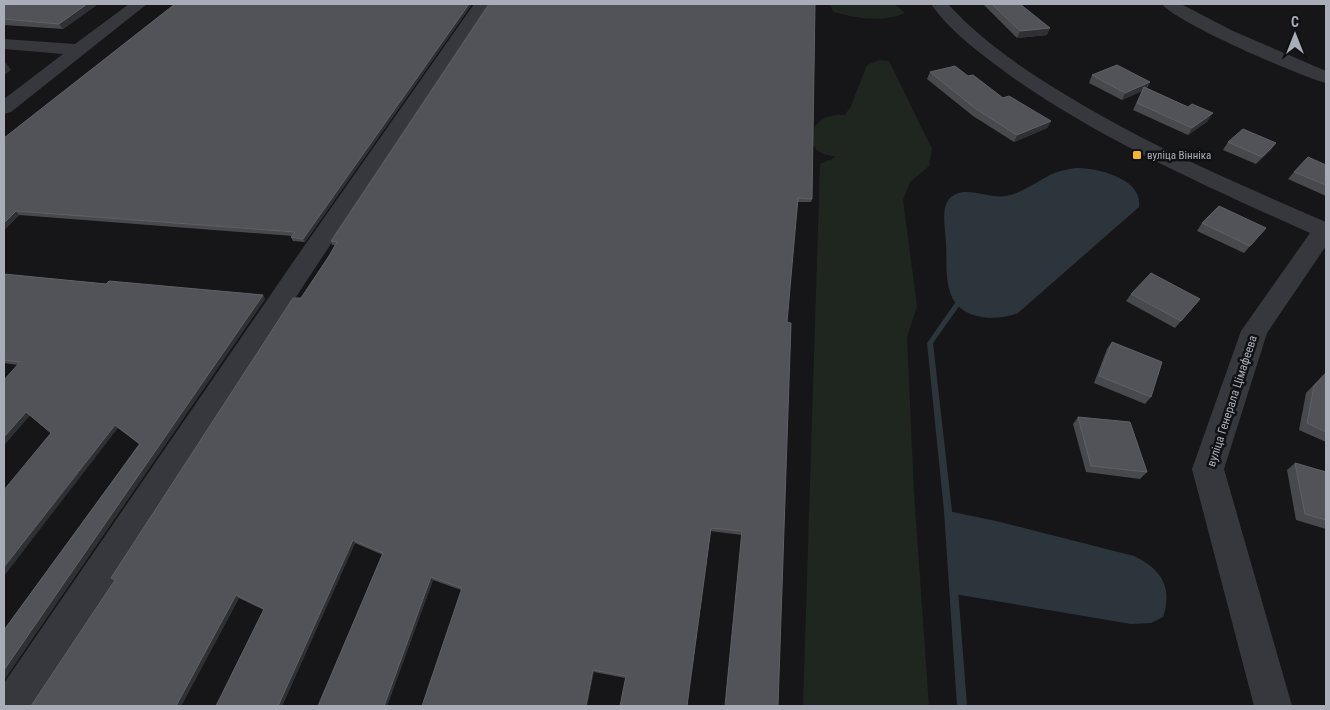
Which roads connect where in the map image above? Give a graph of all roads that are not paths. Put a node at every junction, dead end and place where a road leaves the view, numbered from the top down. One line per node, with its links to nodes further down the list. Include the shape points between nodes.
1 (139, 4): 6 (street)
2 (482, 4): 10 (street)
3 (938, 4): 9 (street, via 977,42 1008,66 1097,124 1217,184)
4 (1170, 4): 7 (street, via 1200,23 1252,48)
5 (4, 44): 6 (street)
6 (78, 50): 8 (street)
7 (1326, 77)
8 (4, 108)
9 (1326, 230): 11 (street, вуліца Генерала Цімафеева, via 1254,331 1208,469)
10 (11, 706)
11 (1274, 706)

